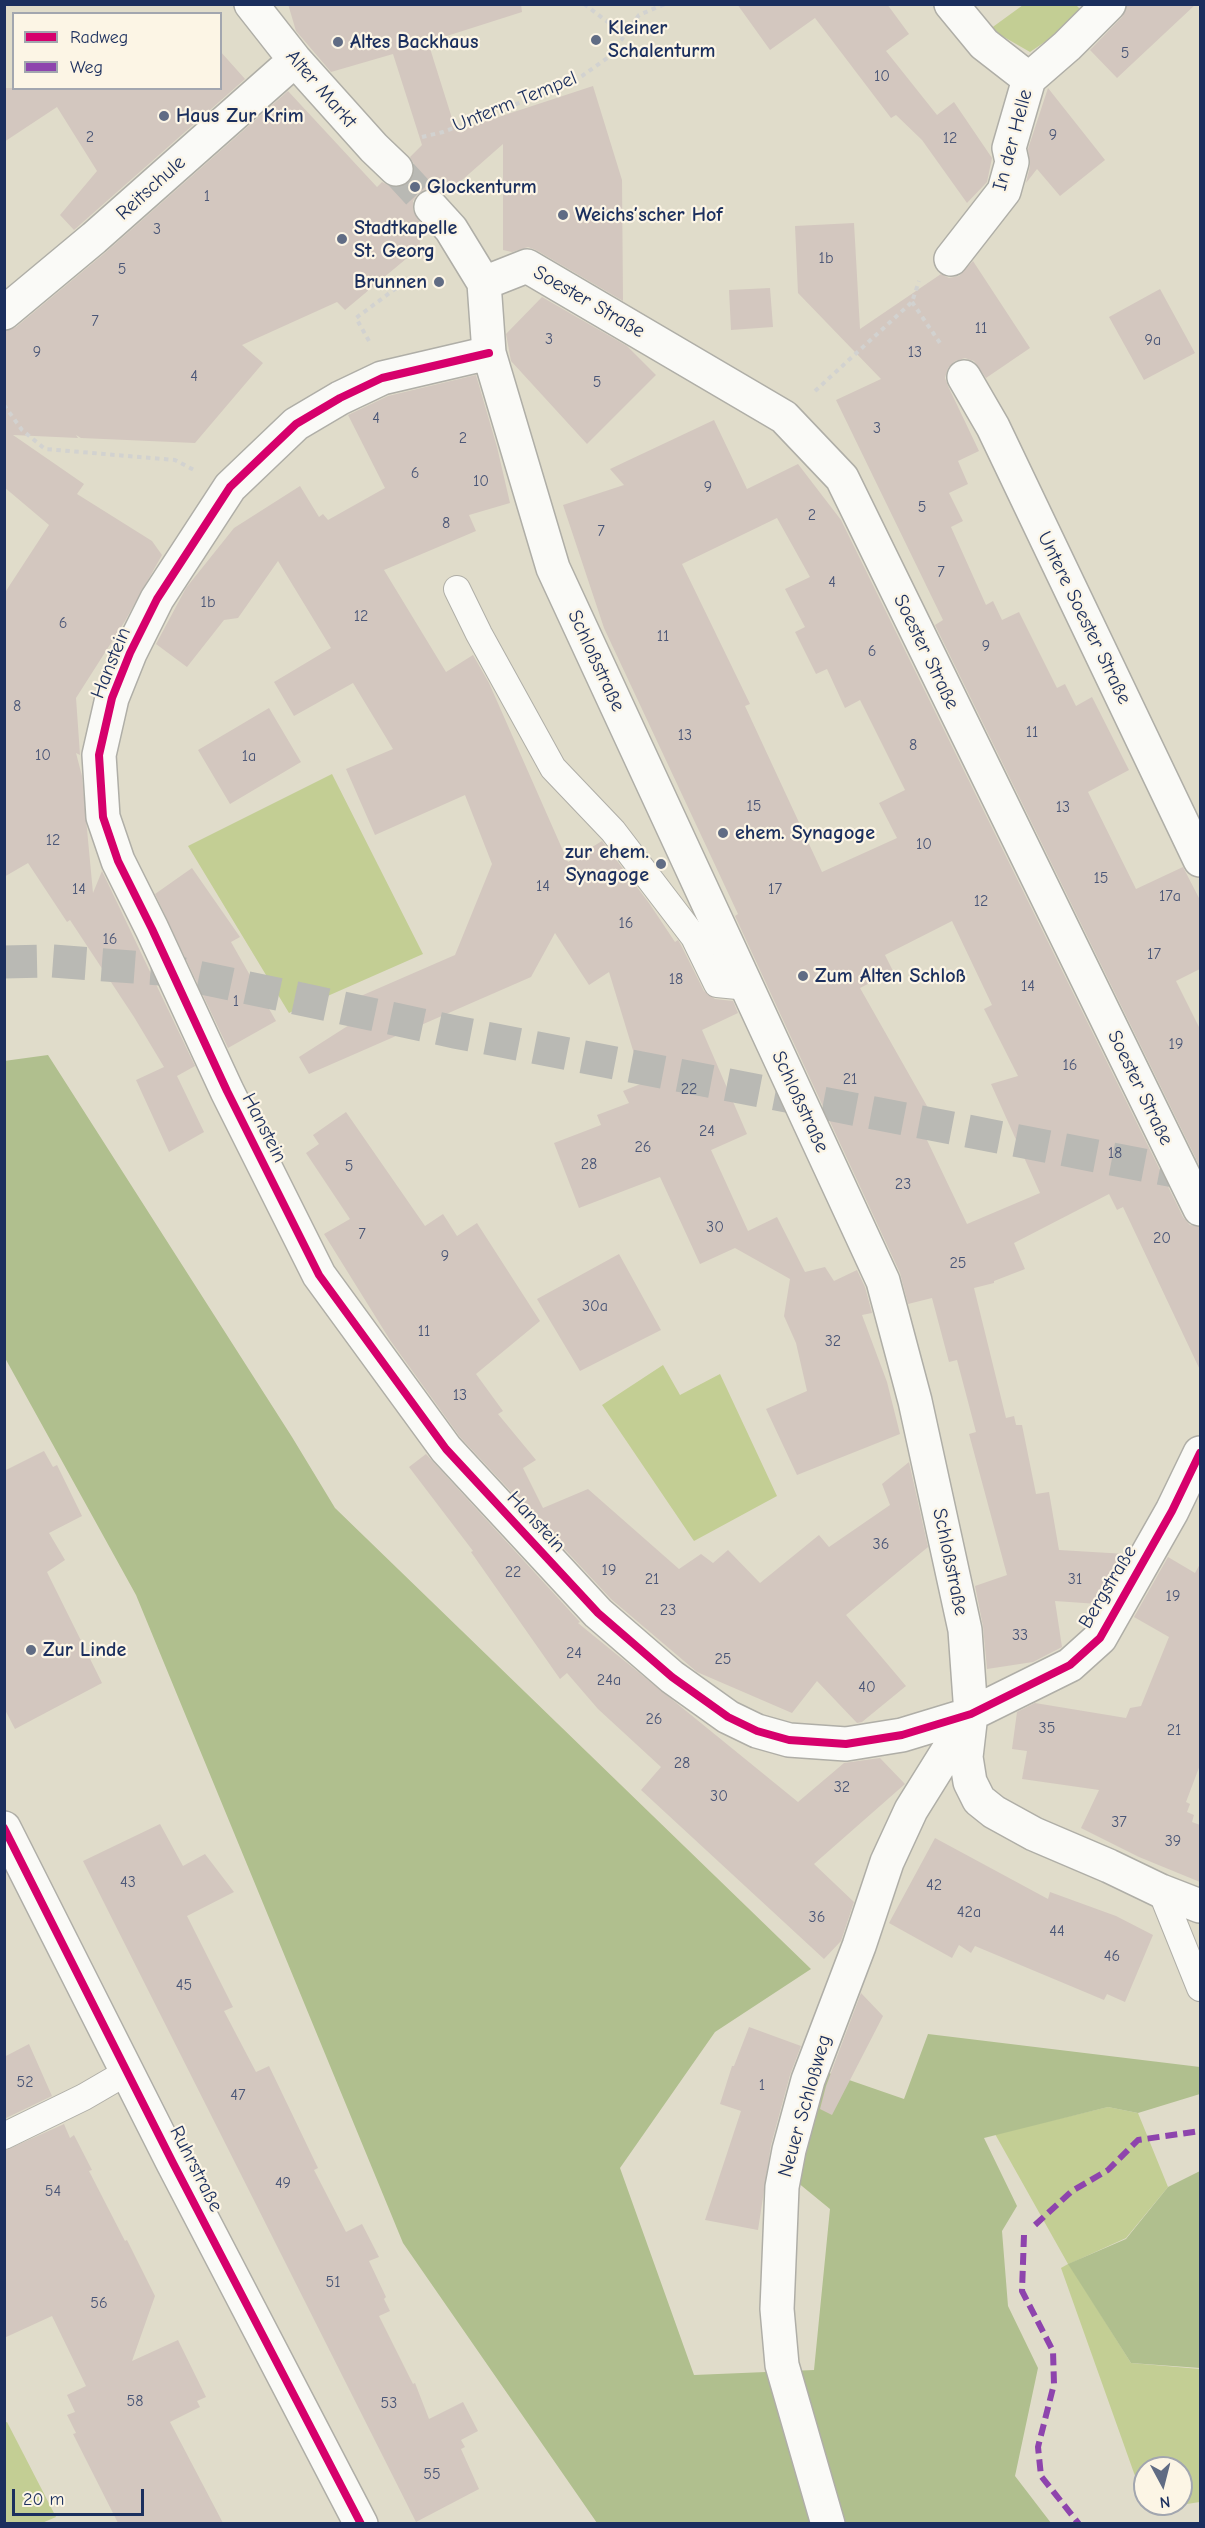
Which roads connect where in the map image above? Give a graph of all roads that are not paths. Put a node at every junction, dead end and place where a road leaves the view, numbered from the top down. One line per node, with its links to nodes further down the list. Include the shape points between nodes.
1 (251, 4): 4 (street, Alter Markt)
2 (951, 4): 5 (street, via 984,44)
3 (1109, 4): 5 (street, In der Helle)
4 (295, 60): 6 (street, Alter Markt); 10 (street, Reitschule)
5 (1029, 79): 8 (street, In der Helle, via 1009,148 1012,162 1004,191)
6 (385, 159)
7 (431, 207): 9 (street, Schloßstraße, via 451,229)
8 (951, 259)
9 (484, 283): 11 (street, Schloßstraße); 16 (street, Soester Straße, via 527,266 784,417 842,478)
10 (4, 313)
11 (489, 353): 15 (street, Schloßstraße, via 553,568); 18 (street, Hanstein, via 382,378 340,398 296,424 230,488 157,599 112,698 99,755 103,817 118,861 319,1275 446,1449 598,1613 672,1677 728,1718 789,1740 846,1744 902,1736)
12 (964, 377): 14 (street, Untere Soester Straße, via 993,427)
13 (457, 589): 15 (lane, via 553,768 613,831 694,937 717,984)
14 (1200, 860)
15 (748, 987): 18 (street, Schloßstraße, via 882,1281 915,1401 965,1630)
16 (1200, 1209)
17 (1200, 1453): 18 (street, Bergstraße, via 1100,1638 1070,1665)
18 (971, 1714): 20 (street, Schloßstraße, via 966,1756 970,1782 979,1800 1034,1834); 26 (street, Neuer Schloßweg, via 911,1810 888,1862 808,2080 782,2187 777,2309 782,2365)
19 (4, 1828): 23 (street, Ruhrstraße)
20 (1161, 1892): 21 (street, Schloßstraße); 22 (lane)
21 (1200, 1906)
22 (1200, 1988)
23 (127, 2072): 24 (lane); 25 (street, Ruhrstraße)
24 (4, 2136)
25 (361, 2523)
26 (828, 2523)

